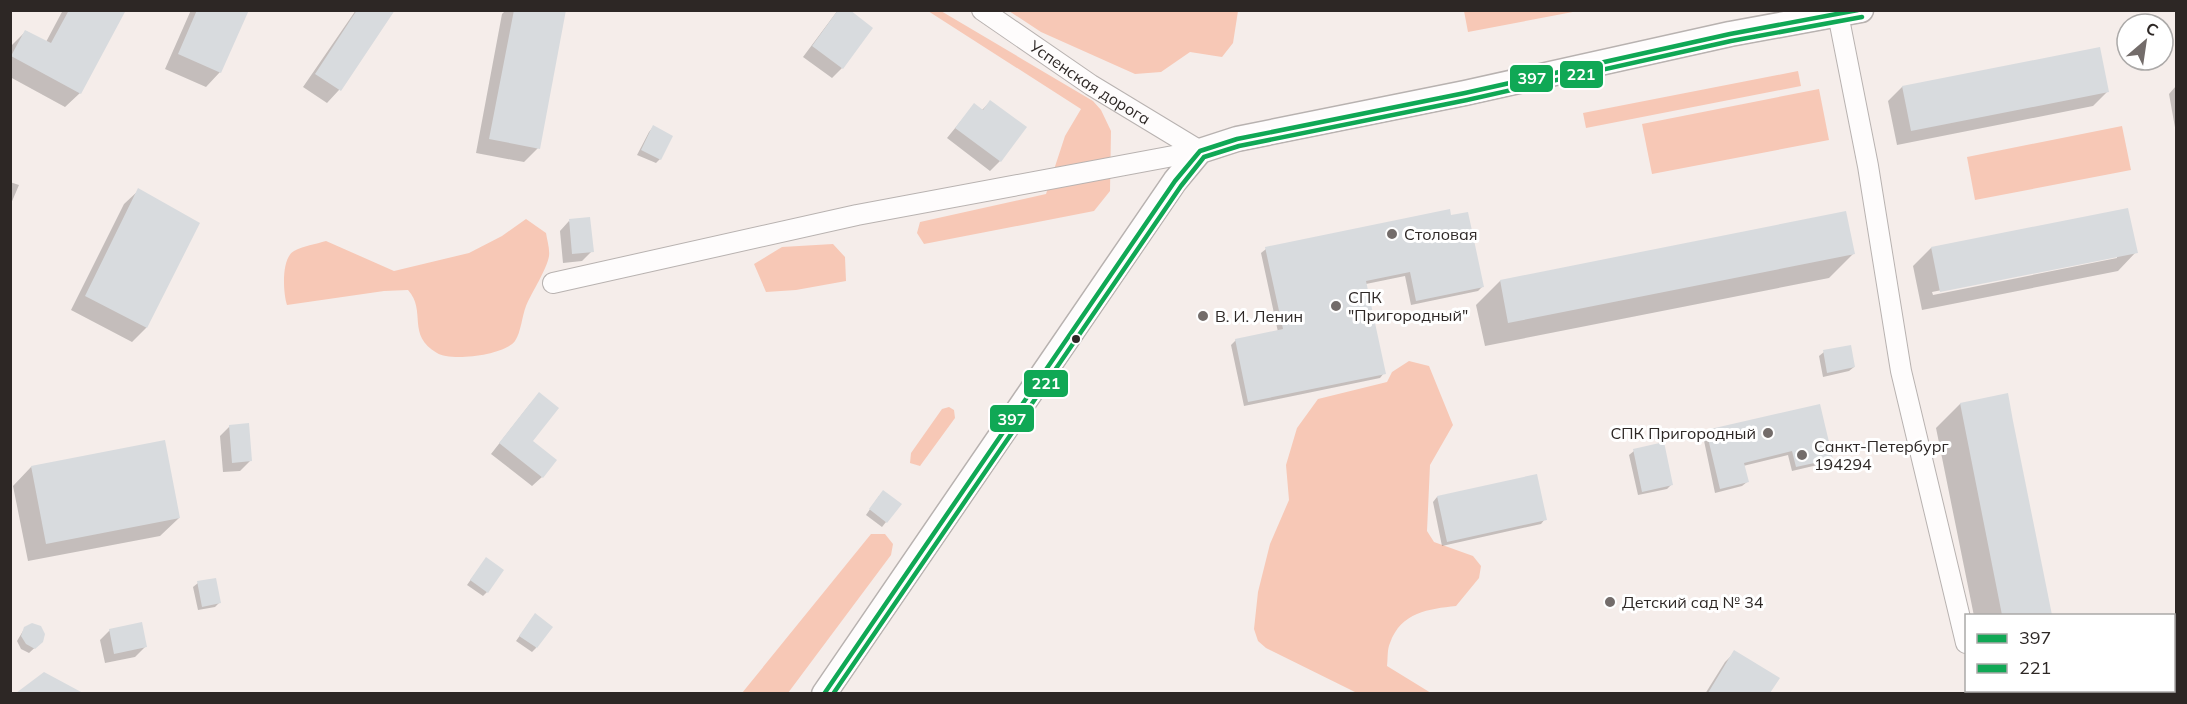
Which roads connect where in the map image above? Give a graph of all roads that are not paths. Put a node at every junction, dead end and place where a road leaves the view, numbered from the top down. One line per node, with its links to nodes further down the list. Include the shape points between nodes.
1 (982, 10): 3 (street, Успенская дорога, via 1090,85)
2 (1849, 12): 3 (street, via 1238,139); 5 (street, via 1868,166 1901,371)
3 (1200, 151): 4 (street, via 857,215); 6 (street, via 1168,191)
4 (553, 283)
5 (1965, 638)
6 (824, 693)

